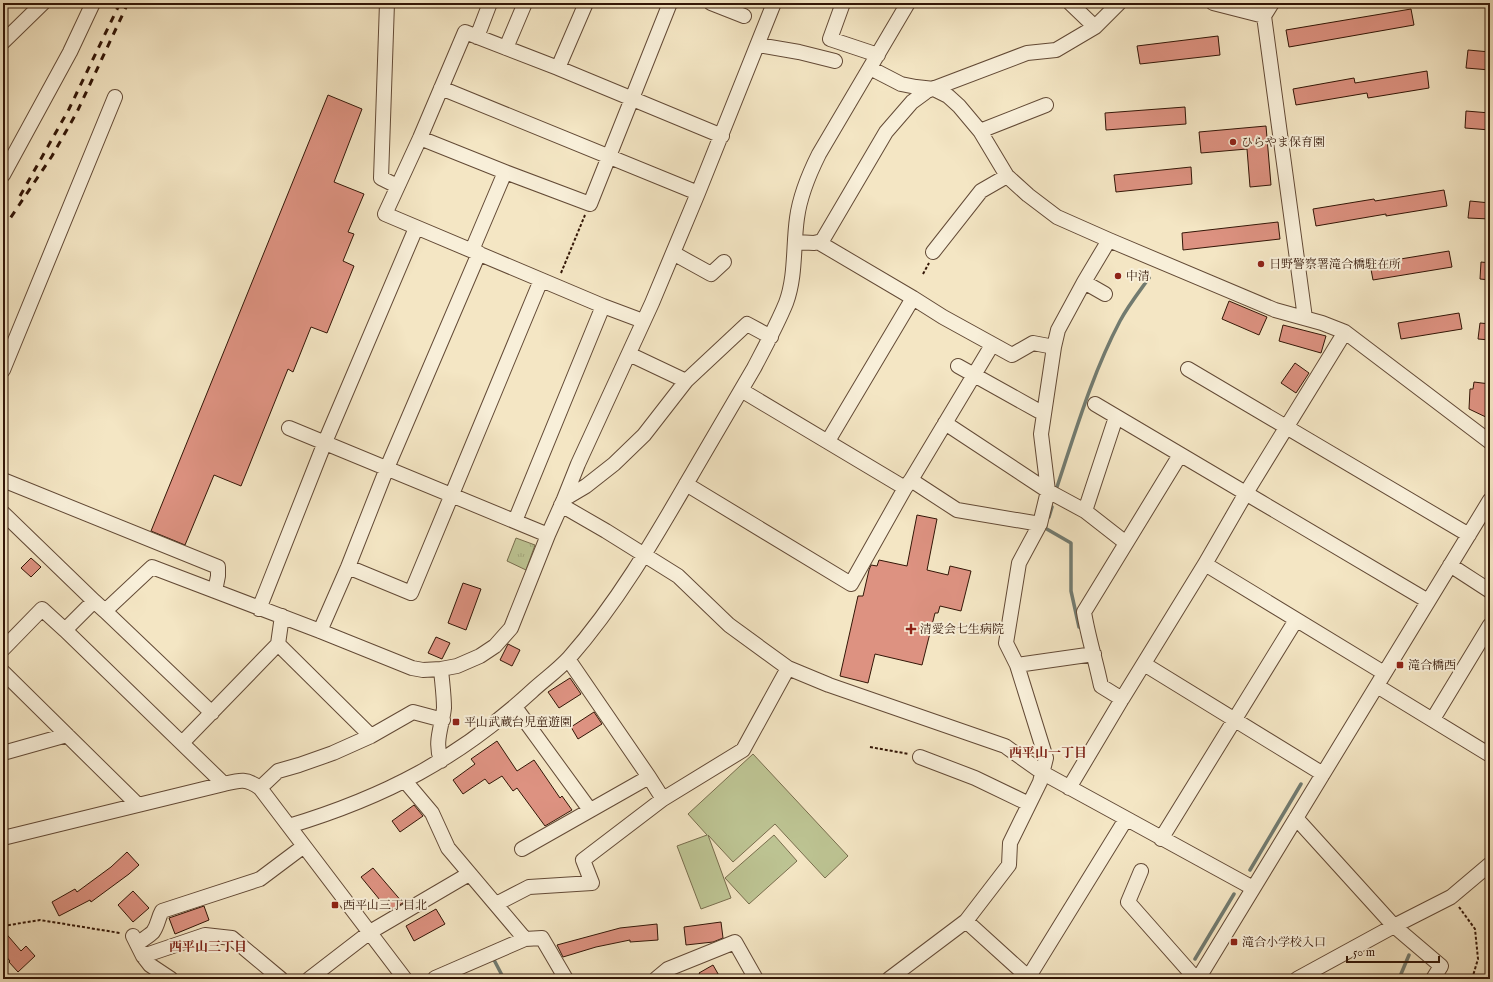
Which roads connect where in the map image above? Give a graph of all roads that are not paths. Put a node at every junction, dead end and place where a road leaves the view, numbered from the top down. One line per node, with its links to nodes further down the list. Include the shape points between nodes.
1 (43, 3): 21 (street)
2 (93, 3): 38 (street, via 70,52)
3 (387, 3): 40 (street, via 381,178)
4 (490, 3): 20 (street)
5 (524, 3): 23 (street)
6 (586, 3): 26 (street)
7 (670, 3): 31 (street)
8 (711, 3): 17 (street)
9 (774, 3): 22 (street)
10 (843, 3): 24 (street, via 830,39)
11 (908, 3): 24 (street)
12 (1070, 3): 19 (street)
13 (1119, 3): 19 (street)
14 (1213, 3): 16 (street)
15 (1272, 3): 18 (street)
16 (1230, 5): 18 (street)
17 (744, 16)
18 (1264, 16): 55 (street)
19 (1095, 27): 29 (street, via 1056,50 1027,54)
20 (477, 37): 23 (street); 28 (street, via 465,32)
21 (3, 42)
22 (758, 46): 25 (street); 34 (street)
23 (506, 48): 26 (street)
24 (878, 55): 27 (street)
25 (835, 61)
26 (558, 68): 31 (street)
27 (870, 68): 29 (street, via 902,84); 44 (street, via 808,176 797,217)
28 (441, 88): 35 (street); 36 (street)
29 (934, 88): 33 (street, via 959,106); 45 (street, via 912,102 886,132 822,240)
30 (115, 97): 64 (street)
31 (632, 100): 34 (street); 36 (street)
32 (1046, 105): 33 (street)
33 (980, 131): 39 (street)
34 (722, 136): 41 (street)
35 (420, 138): 37 (street); 40 (street)
36 (609, 156): 37 (street, via 590,204); 41 (street)
37 (505, 172): 46 (street)
38 (3, 175)
39 (1007, 176): 43 (street, via 1057,216); 47 (street, via 981,191)
40 (398, 186): 42 (street, via 385,214)
41 (698, 193): 48 (street)
42 (416, 228): 46 (street); 75 (street)
43 (1109, 240): 51 (street); 55 (street, via 1275,310)
44 (795, 242): 45 (street); 58 (street, via 793,270 786,301)
45 (818, 242): 53 (street)
46 (476, 252): 50 (street); 78 (street)
47 (933, 252)
48 (673, 253): 49 (street, via 711,274); 56 (street)
49 (724, 262)
50 (541, 280): 54 (street); 84 (street)
51 (1084, 282): 52 (street); 60 (street, via 1058,330)
52 (1105, 294)
53 (914, 298): 59 (street); 74 (street)
54 (603, 306): 56 (street); 89 (street)
55 (1305, 318): 57 (street)
56 (644, 321): 61 (street)
57 (1345, 332): 73 (street); 76 (street)
58 (770, 337): 66 (street, via 747,324); 67 (street)
59 (992, 345): 60 (street, via 1012,355 1033,343); 65 (street)
60 (1054, 347): 69 (street)
61 (629, 354): 66 (street); 86 (street)
62 (958, 366): 65 (street)
63 (1188, 369): 73 (street)
64 (3, 370)
65 (974, 375): 69 (street); 71 (street)
66 (686, 381): 86 (street, via 644,435 619,459)
67 (741, 390): 74 (street); 80 (street)
68 (1094, 404): 70 (street)
69 (1044, 414): 82 (street, via 1041,434)
70 (1116, 417): 77 (street); 87 (street)
71 (945, 423): 81 (street); 82 (street)
72 (289, 428): 75 (street)
73 (1287, 428): 83 (street); 92 (street)
74 (828, 441): 81 (street)
75 (325, 442): 78 (street); 102 (street)
76 (1490, 442)
77 (1180, 455): 83 (street); 93 (street)
78 (388, 468): 84 (street); 97 (street)
79 (3, 480): 98 (street, via 218,567)
80 (686, 484): 81 (street, via 851,584); 94 (street)
81 (908, 484): 90 (street, via 957,510)
82 (1048, 491): 87 (street); 90 (street)
83 (1246, 493): 95 (street); 101 (street)
84 (452, 495): 89 (street); 97 (street, via 411,593)
85 (1490, 500): 92 (street)
86 (563, 502): 91 (street); 94 (street)
87 (1085, 511): 93 (street)
88 (3, 513): 100 (street)
89 (515, 521): 91 (street)
90 (1040, 524): 113 (street, via 1019,563 1006,643)
91 (548, 535): 116 (street, via 512,628 495,646 480,656 457,666)
92 (1468, 535): 96 (street)
93 (1126, 543): 111 (street, via 1084,612)
94 (643, 554): 112 (street, via 611,605); 115 (street, via 678,576 729,625)
95 (1205, 564): 105 (street); 114 (street)
96 (1450, 565): 99 (street); 101 (street)
97 (348, 567): 108 (street)
98 (215, 591): 102 (street); 103 (street, via 152,567)
99 (1490, 591)
100 (94, 601): 103 (street); 107 (street)
101 (1428, 601): 118 (street)
102 (259, 608): 104 (street)
103 (105, 611): 122 (street)
104 (282, 616): 108 (street); 109 (street)
105 (1296, 620): 118 (street); 123 (street)
106 (1490, 625): 124 (street)
107 (65, 630): 110 (street, via 42,609); 128 (street)
108 (320, 631): 116 (street, via 412,668)
109 (278, 644): 122 (street); 127 (street)
110 (3, 649)
111 (1094, 654): 113 (street); 120 (street, via 1102,686)
112 (568, 659): 121 (street); 135 (street)
113 (1017, 664): 133 (street, via 1046,758)
114 (1144, 664): 120 (street); 123 (street)
115 (788, 668): 133 (street, via 829,685 1005,746); 140 (street, via 742,750)
116 (441, 669): 125 (street)
117 (3, 672): 126 (street)
118 (1384, 673): 119 (street)
119 (1377, 686): 124 (street); 134 (street)
120 (1122, 699): 139 (street)
121 (515, 707): 132 (street, via 487,730); 143 (street)
122 (212, 712): 128 (street)
123 (1235, 719): 134 (street); 148 (street)
124 (1433, 719): 130 (street)
125 (443, 720): 127 (street, via 412,712); 132 (street, via 438,738)
126 (67, 736): 129 (street); 142 (street)
127 (371, 736): 138 (street, via 319,758 278,771)
128 (182, 743): 137 (street)
129 (3, 753)
130 (1490, 754)
131 (920, 756): 141 (street, via 975,778)
132 (441, 760): 136 (street)
133 (1043, 773): 139 (street); 141 (street)
134 (1323, 774): 144 (street)
135 (650, 777): 140 (street); 143 (street)
136 (405, 781): 146 (street, via 353,804); 153 (street, via 432,814 448,848)
137 (224, 784): 138 (street, via 242,780); 142 (street)
138 (260, 788): 146 (street)
139 (1069, 788): 145 (street)
140 (663, 799): 155 (street, via 582,860 592,883 529,887)
141 (1029, 804): 156 (street, via 1010,843 1009,865)
142 (138, 805): 147 (street)
143 (590, 810): 150 (street)
144 (1296, 818): 154 (street); 157 (street)
145 (1126, 819): 148 (street); 162 (street)
146 (289, 826): 149 (street)
147 (3, 838)
148 (1161, 839): 154 (street)
149 (304, 846): 158 (street); 160 (street, via 260,879 162,911 153,932)
150 (522, 849)
151 (1490, 864): 157 (street, via 1451,897)
152 (1141, 871): 171 (street, via 1128,902)
153 (469, 874): 155 (street); 158 (street)
154 (1253, 888): 171 (street)
155 (496, 904): 159 (street)
156 (966, 921): 162 (street); 170 (street)
157 (1394, 926): 172 (street); 173 (street, via 1441,966)
158 (370, 932): 165 (street); 166 (street)
159 (525, 939): 161 (street); 167 (street, via 542,938)
160 (138, 945): 163 (street, via 150,965); 164 (street, via 205,935 232,938)
161 (435, 978)
162 (1029, 978)
163 (171, 979)
164 (282, 979)
165 (309, 979)
166 (405, 979)
167 (566, 979)
168 (656, 979): 169 (street, via 668,969 736,942)
169 (756, 979)
170 (888, 979)
171 (1197, 979)
172 (1297, 979)
173 (1433, 979)

